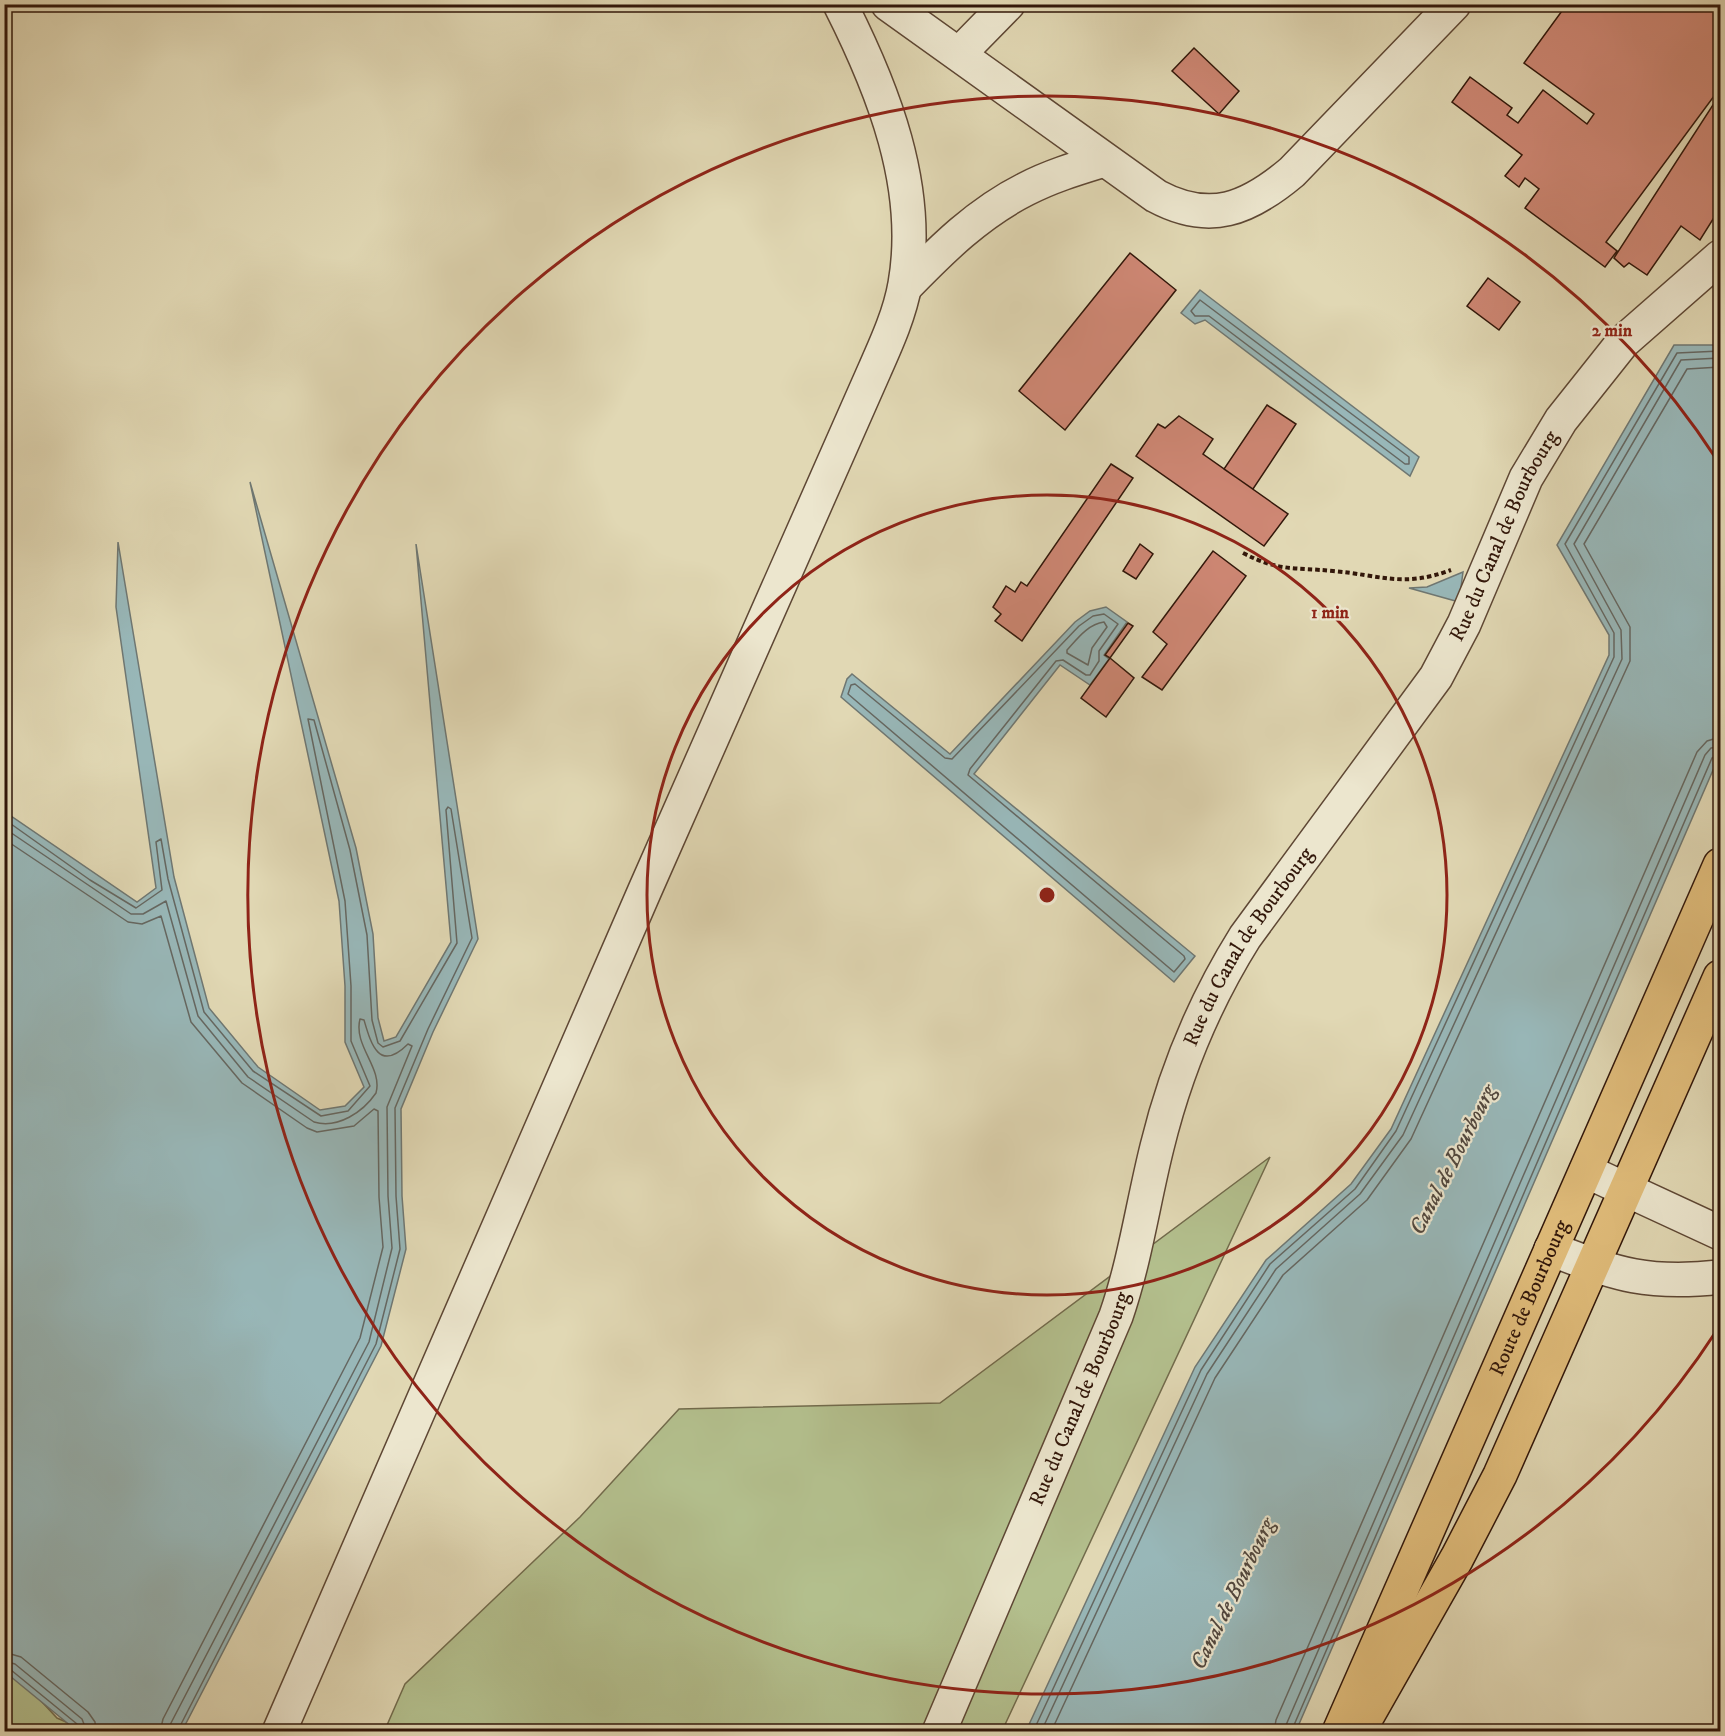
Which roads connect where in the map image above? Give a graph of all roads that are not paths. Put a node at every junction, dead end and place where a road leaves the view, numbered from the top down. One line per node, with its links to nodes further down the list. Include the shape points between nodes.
1 (840, 4): 8 (street, via 883,101 904,175 908,225)
2 (888, 4): 5 (street)
3 (1008, 4): 5 (street)
4 (1454, 4): 6 (street, via 1292,172 1264,195 1241,207 1195,211 1175,205)
5 (959, 54): 6 (street)
6 (1104, 160): 8 (street, via 1026,189 990,211 960,232)
7 (1720, 257): 18 (street, Rue du Canal de Bourbourg, via 1623,342 1593,377 1537,458 1437,676 1245,937 1219,983 1187,1053 1167,1110 1113,1324)
8 (905, 287): 17 (street, via 875,369)
9 (1720, 865): 11 (main road, Route de Bourbourg)
10 (1720, 977): 12 (main road)
11 (1586, 1172): 12 (street); 14 (main road, Route de Bourbourg)
12 (1627, 1189): 13 (street); 15 (main road)
13 (1720, 1233)
14 (1551, 1249): 15 (street); 19 (main road, Route de Bourbourg)
15 (1594, 1266): 16 (street, via 1658,1280); 20 (main road, via 1473,1528)
16 (1720, 1277)
17 (279, 1731)
18 (939, 1731)
19 (1339, 1731)
20 (1359, 1731)

